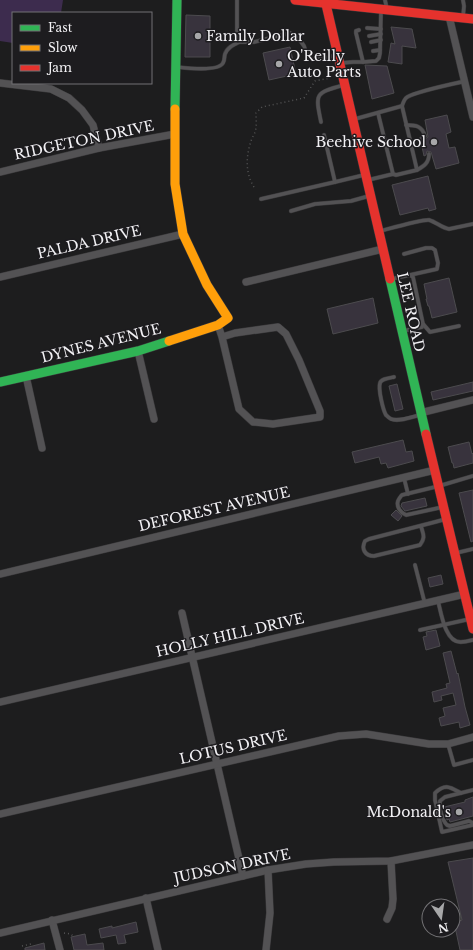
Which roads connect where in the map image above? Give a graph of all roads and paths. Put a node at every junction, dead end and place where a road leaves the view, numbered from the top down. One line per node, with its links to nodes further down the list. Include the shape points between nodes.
1 (177, 0): 23 (main road)
2 (237, 0): 17 (lane)
3 (295, 0): 6 (main road)
4 (385, 0): 7 (lane)
5 (463, 0): 9 (lane)
6 (326, 2): 7 (main road); 21 (main road, LEE ROAD)
7 (384, 9): 8 (main road); 12 (lane)
8 (449, 16): 9 (main road); 25 (street)
9 (462, 18): 10 (main road)
10 (473, 19)
11 (367, 28): 12 (lane)
12 (381, 29): 14 (lane)
13 (359, 30): 22 (lane, via 356,31)
14 (381, 34): 15 (lane); 16 (lane)
15 (369, 36)
16 (381, 40): 18 (lane); 19 (lane)
17 (239, 42): 21 (lane, via 254,42 290,33 304,46 310,59); 23 (lane, via 231,46 221,66 209,69)
18 (370, 42)
19 (380, 50): 20 (lane); 22 (lane, via 376,61)
20 (372, 51)
21 (339, 59): 22 (lane); 27 (main road, LEE ROAD)
22 (364, 62)
23 (176, 67): 34 (main road)
24 (330, 78): 44 (path, via 315,81 304,98 262,107 256,113 256,132 246,158 249,180)
25 (464, 81): 28 (lane, via 407,97); 30 (street)
26 (0, 83): 37 (street, via 51,89 69,98 93,125)
27 (345, 84): 31 (main road, LEE ROAD); 32 (lane, via 320,94 317,102)
28 (402, 106): 29 (lane); 33 (lane)
29 (378, 113): 31 (lane); 41 (lane)
30 (473, 117)
31 (353, 119): 42 (main road, LEE ROAD)
32 (321, 122)
33 (406, 125): 36 (lane, via 420,127); 39 (lane)
34 (175, 134): 37 (street, RIDGETON DRIVE); 50 (main road, via 175,184)
35 (324, 135): 43 (lane)
36 (425, 136)
37 (99, 148): 40 (street, RIDGETON DRIVE)
38 (429, 154): 39 (lane, via 427,164)
39 (417, 170): 41 (lane)
40 (0, 172)
41 (393, 174): 42 (lane)
42 (366, 178): 43 (lane); 45 (main road, LEE ROAD)
43 (335, 182): 46 (lane)
44 (254, 187)
45 (370, 195): 47 (lane, via 315,204); 49 (main road, LEE ROAD)
46 (261, 199)
47 (292, 211)
48 (473, 224): 49 (lane, via 449,229 427,219)
49 (378, 231): 51 (main road, LEE ROAD)
50 (183, 234): 54 (street, PALDA DRIVE); 58 (main road, DYNES AVENUE, via 207,285 228,318)
51 (383, 249): 55 (main road, LEE ROAD); 56 (street)
52 (404, 254): 53 (lane, via 426,248 435,250 438,263 436,269)
53 (410, 275): 55 (lane); 57 (lane, via 413,277)
54 (0, 276)
55 (390, 279): 60 (main road, LEE ROAD)
56 (246, 282)
57 (424, 324): 59 (lane, via 430,332); 60 (lane, via 422,327)
58 (218, 325): 61 (street); 62 (main road, DYNES AVENUE)
59 (459, 326)
60 (402, 331): 67 (main road, LEE ROAD)
61 (222, 337): 61 (street, via 239,409 253,422 273,424 320,417 320,410 299,360 286,334 278,327)
62 (138, 351): 63 (main road, DYNES AVENUE); 68 (street)
63 (26, 376): 65 (main road, DYNES AVENUE); 69 (street)
64 (394, 377): 67 (lane, via 380,383 379,389 387,415 400,419)
65 (0, 382)
66 (473, 400): 67 (street)
67 (420, 414): 70 (main road, LEE ROAD)
68 (154, 420)
69 (42, 448)
70 (435, 470): 72 (street, DEFOREST AVENUE); 73 (main road, LEE ROAD)
71 (473, 476): 73 (lane)
72 (404, 478): 74 (lane); 81 (street, DEFOREST AVENUE)
73 (439, 486): 74 (lane); 75 (main road, LEE ROAD)
74 (408, 494): 75 (lane, via 402,495 398,500 403,514)
75 (444, 506): 76 (main road, LEE ROAD)
76 (447, 519): 77 (lane); 79 (main road, LEE ROAD)
77 (421, 526): 77 (lane, via 369,539 363,545 364,550 369,556 374,556 420,545 424,537)
78 (473, 549): 79 (lane)
79 (455, 553): 82 (main road, LEE ROAD)
80 (415, 565): 84 (lane)
81 (0, 574)
82 (465, 594): 83 (street, HOLLY HILL DRIVE); 86 (main road, LEE ROAD)
83 (438, 601): 84 (street, HOLLY HILL DRIVE); 87 (lane)
84 (424, 604): 91 (street, HOLLY HILL DRIVE)
85 (182, 612): 91 (street)
86 (471, 618): 87 (lane); 88 (main road, LEE ROAD)
87 (444, 625): 89 (lane); 90 (lane, via 456,641 460,643)
88 (473, 629)
89 (420, 630)
90 (473, 640)
91 (192, 658): 92 (street, HOLLY HILL DRIVE); 96 (street)
92 (0, 702)
93 (473, 738): 94 (street, LOTUS DRIVE)
94 (448, 744): 95 (lane, via 454,764); 96 (street, LOTUS DRIVE, via 429,744 359,734 339,736)
95 (473, 760)
96 (217, 764): 99 (street, LOTUS DRIVE); 104 (street)
97 (473, 790): 98 (lane)
98 (461, 793): 100 (lane, via 440,801 443,822 450,826 469,821); 100 (lane, via 444,786 435,793 442,832)
99 (0, 814)
100 (473, 824)
101 (473, 845): 102 (street, JUDSON DRIVE)
102 (391, 861): 103 (street, JUDSON DRIVE, via 306,864); 106 (street, via 393,899)
103 (268, 870): 104 (street, JUDSON DRIVE); 115 (street, via 270,913)
104 (243, 876): 105 (street, JUDSON DRIVE)
105 (146, 898): 107 (street, JUDSON DRIVE); 114 (street)
106 (387, 919)
107 (52, 920): 108 (street, JUDSON DRIVE); 113 (street)
108 (0, 933)
109 (64, 933): 110 (path)
110 (73, 936)
111 (22, 946): 112 (path)
112 (32, 946)
113 (60, 950)
114 (158, 950)
115 (266, 950)

